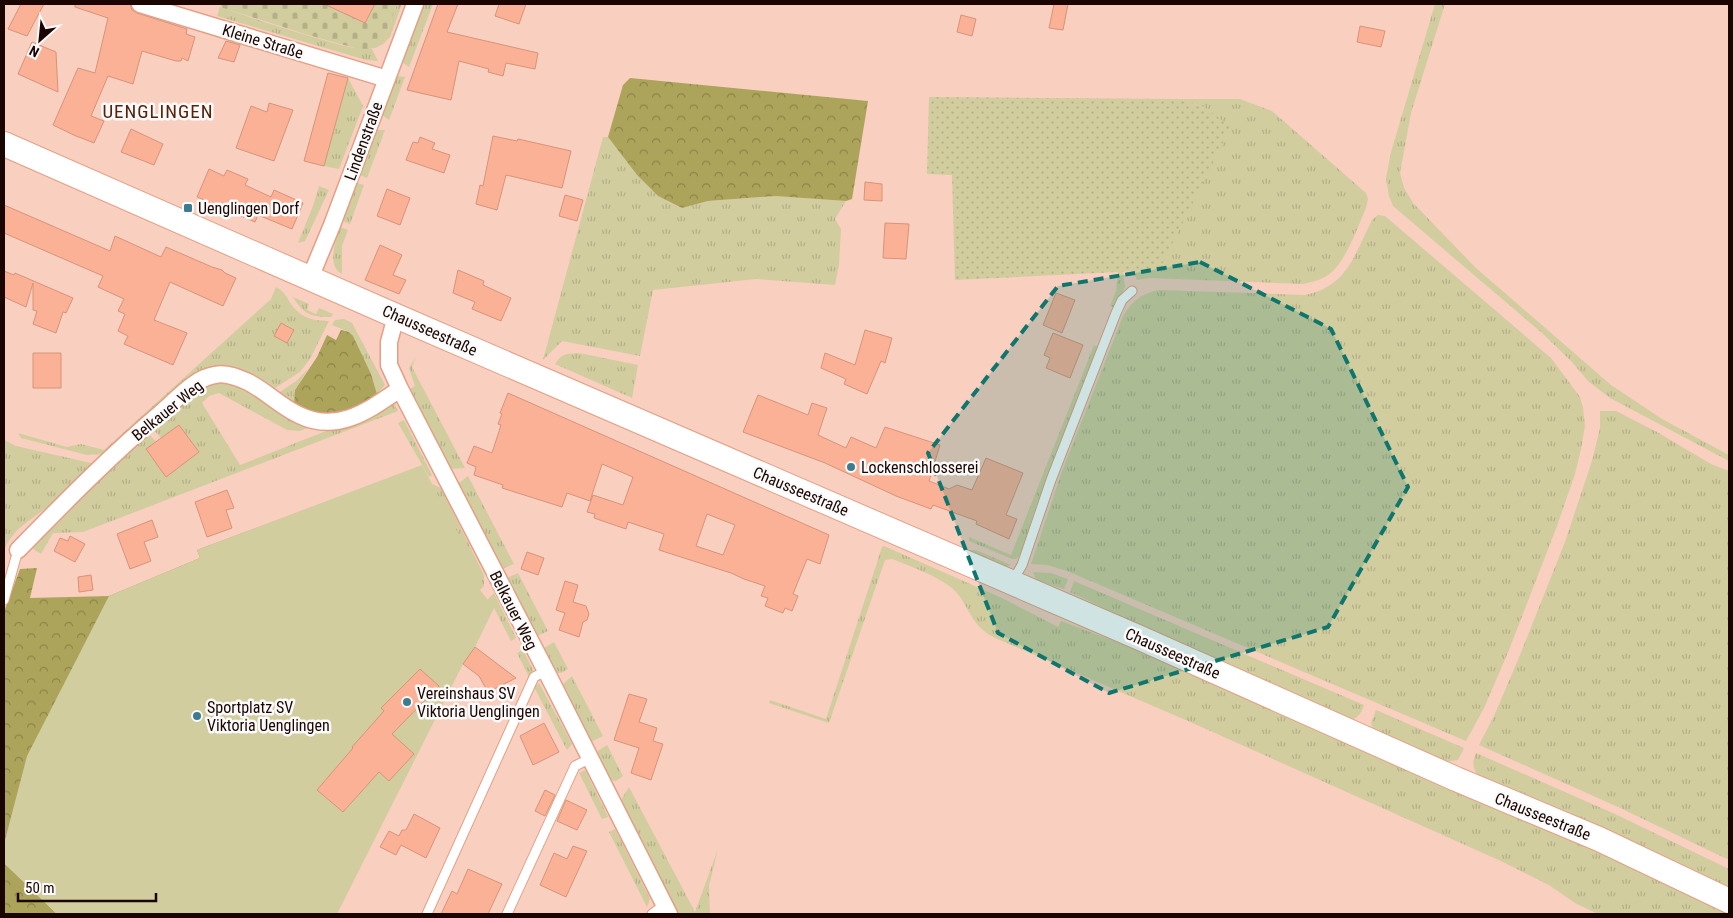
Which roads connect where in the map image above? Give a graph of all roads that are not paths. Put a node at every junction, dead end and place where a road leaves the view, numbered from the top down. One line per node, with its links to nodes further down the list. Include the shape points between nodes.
1 (140, 4): 3 (street, Kleine Straße)
2 (415, 4): 3 (street, Lindenstraße)
3 (386, 79): 5 (street, Lindenstraße)
4 (4, 144): 5 (main road, Chausseestraße)
5 (310, 278): 7 (main road, Chausseestraße)
6 (1132, 291): 10 (lane, via 1122,300 1116,314 1024,558)
7 (396, 316): 8 (street, Belkauer Weg, via 389,342 389,365); 10 (main road, Chausseestraße)
8 (400, 389): 9 (street, Belkauer Weg, via 351,418 327,423 300,416 237,377 217,374 198,380 98,469); 12 (street, Belkauer Weg)
9 (18, 550): 11 (lane)
10 (1012, 582): 14 (main road, Chausseestraße, via 1456,780 1599,839)
11 (4, 600)
12 (546, 671): 13 (street, Belkauer Weg); 16 (lane, via 534,677)
13 (591, 758): 15 (street, Belkauer Weg); 17 (lane, via 575,766)
14 (1729, 901)
15 (662, 911)
16 (427, 914)
17 (507, 914)

